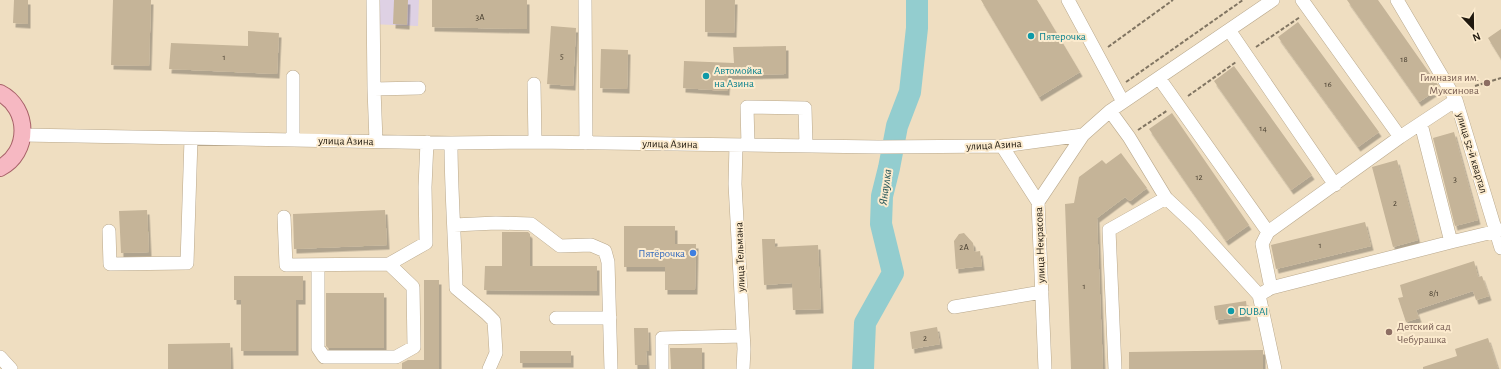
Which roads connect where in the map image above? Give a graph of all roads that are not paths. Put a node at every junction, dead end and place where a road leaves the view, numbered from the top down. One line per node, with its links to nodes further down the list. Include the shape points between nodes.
1 (373, 0): 12 (street)
2 (585, 0): 27 (street)
3 (1068, 0): 15 (street)
4 (1273, 0): 7 (street)
5 (1397, 0): 14 (street, улица 52-й квартал)
6 (1306, 5): 20 (street)
7 (1229, 30): 9 (street); 32 (street)
8 (293, 77): 22 (street)
9 (1159, 78): 15 (street); 39 (street)
10 (534, 84): 25 (street)
11 (419, 88): 12 (street)
12 (374, 89): 23 (street)
13 (0, 93): 18 (main road, via 13,102 20,114)
14 (1456, 100): 17 (street); 38 (street, улица 52-й квартал)
15 (1123, 102): 16 (street)
16 (1110, 111): 19 (street); 33 (street)
17 (1421, 124): 20 (street); 40 (street)
18 (23, 135): 21 (street, улица Азина); 31 (main road, via 16,155)
19 (1083, 135): 30 (street, улица Азина); 34 (street, улица Некрасова)
20 (1400, 137): 32 (street)
21 (191, 139): 22 (street, улица Азина); 37 (street, via 187,263 110,264)
22 (293, 140): 23 (street, улица Азина)
23 (376, 141): 24 (street, улица Азина)
24 (427, 142): 26 (street, улица Азина); 42 (street, via 426,243)
25 (535, 142): 26 (street, улица Азина); 27 (street, улица Азина)
26 (451, 143): 36 (street)
27 (586, 143): 28 (street, улица Азина)
28 (742, 145): 29 (street, улица Азина); 29 (street, улица Тельмана, via 747,107 804,108); 50 (street, улица Тельмана, via 735,184)
29 (806, 146): 30 (street, улица Азина)
30 (1002, 146): 34 (street)
31 (0, 168)
32 (1335, 185): 39 (street)
33 (1166, 198): 46 (street, via 1195,225); 58 (street, via 1109,230)
34 (1038, 202): 45 (street, улица Некрасова)
35 (284, 217): 43 (street, via 286,265)
36 (454, 225): 49 (street, via 531,224 560,246 591,245 605,251 608,262); 53 (street, via 456,288 494,321 496,353)
37 (109, 230)
38 (1499, 230): 40 (street); 41 (street, улица 52-й квартал)
39 (1268, 232): 44 (street, via 1262,244)
40 (1451, 242): 44 (street)
41 (1501, 248)
42 (389, 264): 43 (street); 43 (street, via 413,286 414,347 396,357 324,357 318,348)
43 (318, 265)
44 (1271, 288): 46 (street)
45 (1042, 292): 47 (street); 57 (street, улица Некрасова)
46 (1259, 295): 59 (street)
47 (954, 307)
48 (556, 318): 49 (street)
49 (610, 318): 54 (street)
50 (743, 336): 55 (street, via 662,338); 56 (street, улица Тельмана)
51 (0, 357): 52 (street)
52 (11, 369)
53 (489, 369)
54 (611, 369)
55 (662, 369)
56 (743, 369)
57 (1045, 369)
58 (1115, 369)
59 (1275, 369)

